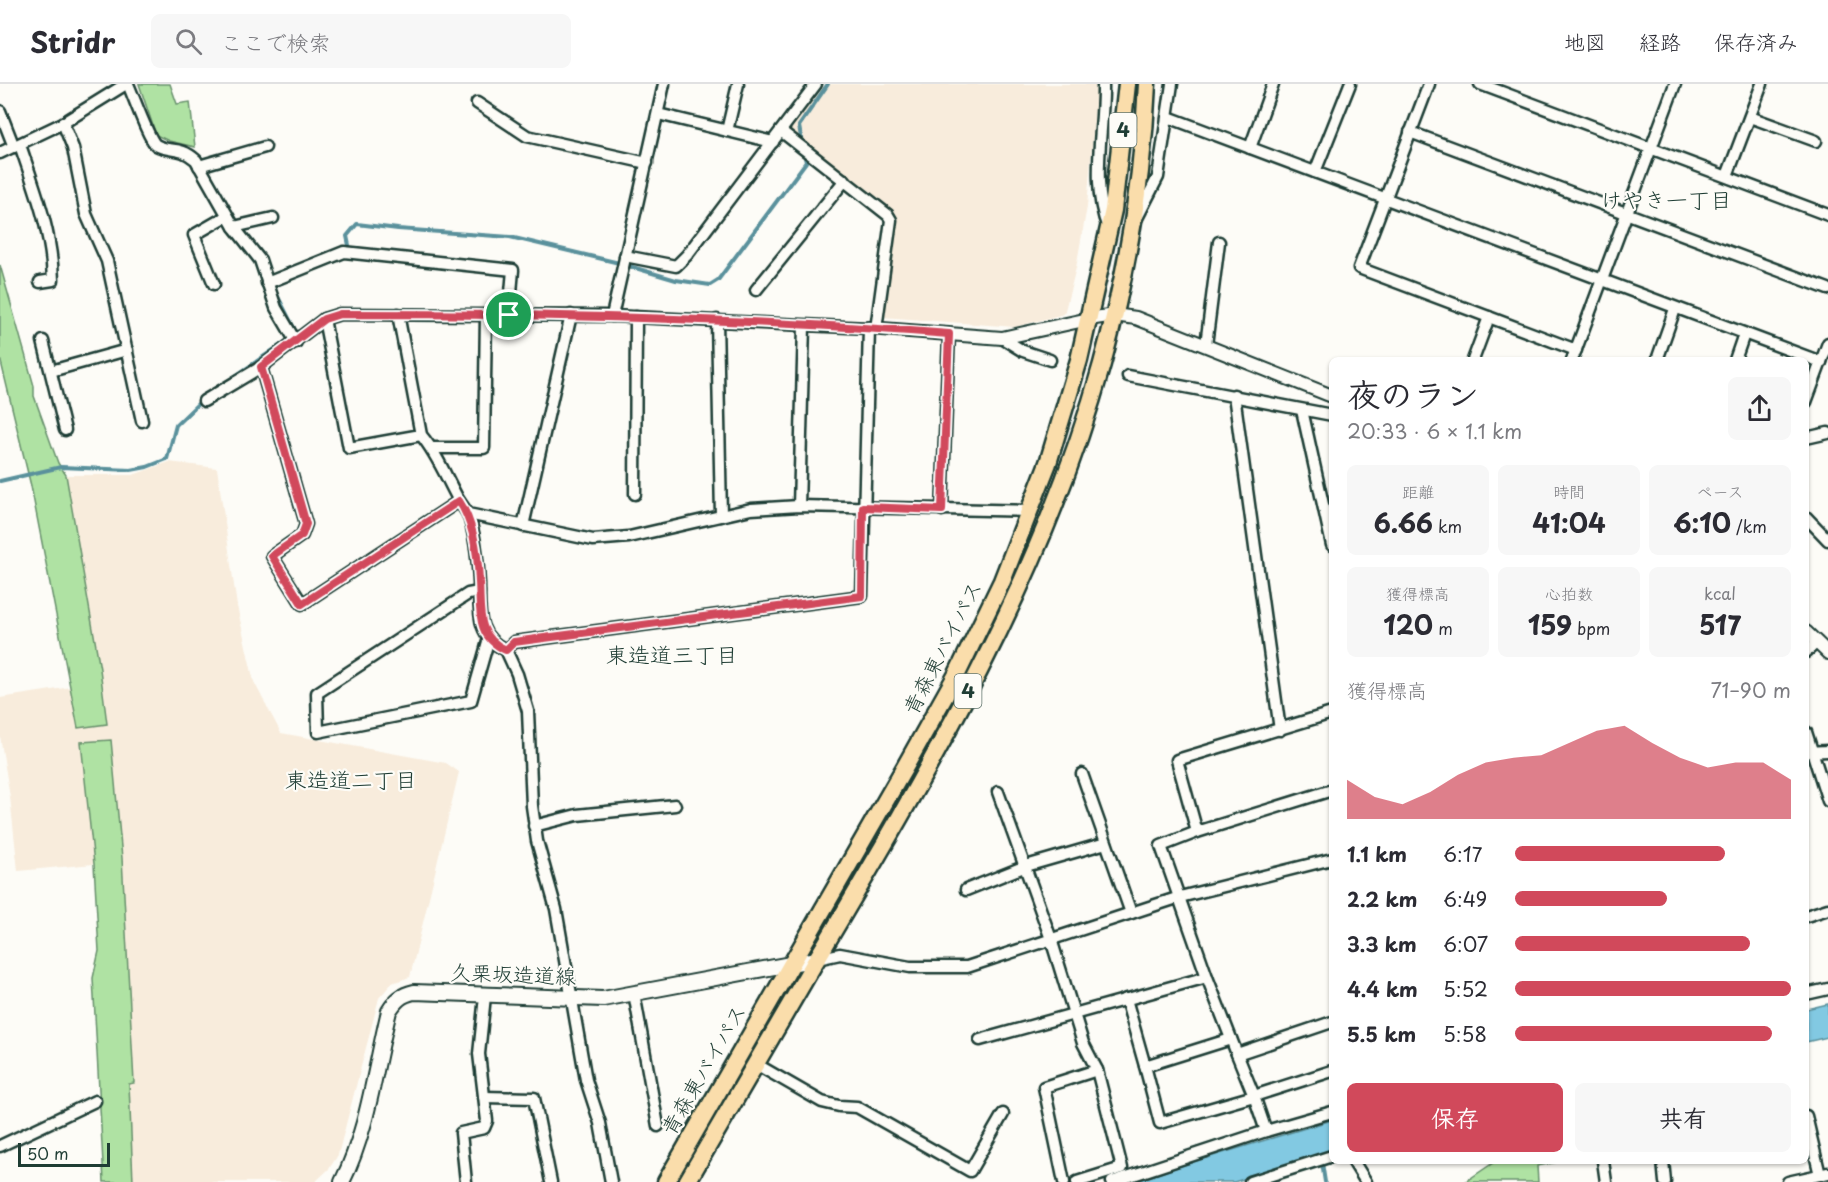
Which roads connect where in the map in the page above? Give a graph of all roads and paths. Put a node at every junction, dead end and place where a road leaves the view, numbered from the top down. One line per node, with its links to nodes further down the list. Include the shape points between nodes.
1 (127, 84): 15 (street); 33 (street, via 149,137 157,145 186,151)
2 (664, 84): 18 (street)
3 (738, 84): 23 (street)
4 (816, 84): 22 (street)
5 (1103, 84): 44 (street, via 1100,191)
6 (1127, 84): 44 (highway, 青森東バイパス / 4)
7 (1147, 84): 42 (highway, 青森東バイパス / 4)
8 (1172, 84): 19 (street)
9 (1273, 84): 29 (street)
10 (1350, 84): 34 (street)
11 (1429, 84): 24 (street)
12 (1480, 84): 30 (street)
13 (1675, 84): 30 (street)
14 (1762, 84): 20 (street)
15 (111, 87): 21 (street)
16 (477, 103): 32 (street, via 527,136)
17 (0, 111): 27 (street)
18 (658, 114): 23 (street); 32 (street)
19 (1168, 117): 29 (street); 42 (street, via 1158,177)
20 (1750, 117): 25 (street); 35 (street)
21 (63, 123): 27 (street); 74 (street, via 73,148 86,214 107,261)
22 (781, 131): 26 (street); 36 (street)
23 (727, 132): 26 (street)
24 (1410, 132): 37 (street); 38 (street)
25 (1816, 141)
26 (773, 142): 46 (street, via 676,266)
27 (17, 146): 31 (street); 48 (street, via 44,217 52,258 53,280)
28 (265, 147): 33 (street)
29 (1250, 148): 34 (street)
30 (1651, 148): 35 (street); 38 (street)
31 (0, 153)
32 (647, 163): 46 (street)
33 (199, 166): 40 (street)
34 (1315, 172): 37 (street)
35 (1727, 176): 39 (street)
36 (845, 180): 52 (street); 66 (street, via 891,220)
37 (1385, 200): 47 (street); 61 (street, via 1359,268)
38 (1626, 214): 47 (street); 51 (street)
39 (1828, 215)
40 (227, 216): 43 (street); 50 (street, via 194,235)
41 (273, 218): 43 (street)
42 (1132, 226): 58 (highway, 青森東バイパス / 4)
43 (234, 227): 49 (street, via 260,260)
44 (1109, 231): 63 (highway, 青森東バイパス / 4)
45 (1219, 242): 73 (street)
46 (625, 256): 59 (street)
47 (1602, 280): 53 (street); 75 (street)
48 (40, 282)
49 (267, 283): 56 (street, via 344,252 513,270); 71 (street)
50 (214, 284)
51 (1828, 289)
52 (756, 290)
53 (1675, 309): 68 (street); 77 (street)
54 (398, 314): 55 (street); 62 (street, via 340,314); 95 (street)
55 (486, 315): 56 (street); 97 (street, via 484,448)
56 (509, 315): 57 (street)
57 (571, 315): 59 (street); 107 (street)
58 (1114, 315): 63 (street); 73 (street, via 1136,318); 137 (highway, 青森東バイパス / 4, via 1084,420 1019,585 932,758)
59 (612, 316): 60 (street)
60 (636, 317): 64 (street); 98 (street)
61 (1489, 317): 75 (street); 76 (street)
62 (324, 319): 71 (street); 95 (street, via 349,448)
63 (1089, 319): 69 (street); 103 (highway, 青森東バイパス / 4)
64 (717, 320): 65 (street); 105 (street)
65 (804, 326): 66 (street); 100 (street)
66 (872, 328): 67 (street); 101 (street)
67 (949, 334): 69 (street); 102 (street)
68 (1744, 334): 78 (street); 79 (street)
69 (1002, 338): 81 (street, via 1023,351)
70 (44, 341): 84 (street)
71 (296, 342): 83 (street)
72 (1828, 343): 82 (street)
73 (1206, 345): 88 (street)
74 (127, 350): 84 (street); 92 (street)
75 (1574, 355)
76 (1474, 357)
77 (1658, 357)
78 (1736, 357)
79 (1807, 357)
80 (1809, 358): 82 (street)
81 (1050, 360)
82 (1821, 362): 87 (street)
83 (261, 367): 89 (street); 99 (street, via 306,524 302,535 272,556 302,604)
84 (51, 371): 93 (street)
85 (1128, 376): 86 (street)
86 (1234, 394): 90 (street); 118 (street)
87 (1809, 394)
88 (1329, 395)
89 (204, 401)
90 (1302, 410): 91 (street); 108 (street)
91 (1329, 414)
92 (142, 421)
93 (65, 430)
94 (1828, 433): 96 (street)
95 (421, 435): 97 (street)
96 (1809, 437)
97 (432, 448): 99 (street)
98 (635, 494)
99 (459, 501): 104 (street)
100 (799, 506): 101 (street); 105 (street, via 752,509)
101 (863, 507): 102 (street); 115 (street, via 862,596 514,642)
102 (942, 510): 103 (street)
103 (1031, 511): 138 (highway, 青森東バイパス / 4, via 957,674)
104 (468, 514): 107 (street); 110 (street)
105 (721, 516): 107 (street, via 629,537 593,540)
106 (1809, 521): 109 (street)
107 (523, 526)
108 (1329, 532)
109 (1828, 540)
110 (479, 592): 112 (street, via 479,614); 112 (street, via 468,594 317,693 318,732 471,701)
111 (1809, 635): 113 (street)
112 (489, 638): 115 (street)
113 (1817, 642): 114 (street); 116 (street)
114 (1809, 649)
115 (506, 650): 126 (street, via 528,711)
116 (1828, 653)
117 (1329, 714): 118 (street)
118 (1280, 730): 127 (street, via 1177,760)
119 (1809, 751): 120 (street); 124 (street)
120 (1828, 751)
121 (1082, 774): 128 (street)
122 (1329, 791): 127 (street)
123 (998, 792): 130 (street)
124 (1828, 801)
125 (675, 805): 126 (street, via 577,815)
126 (534, 826): 144 (street, via 556,909)
127 (1197, 832): 132 (street, via 1161,846)
128 (1106, 843): 130 (street); 134 (street)
129 (1329, 860): 132 (street)
130 (1026, 866): 131 (street); 136 (street)
131 (966, 890)
132 (1180, 897): 134 (street); 139 (street)
133 (1828, 909): 135 (street)
134 (1131, 914): 136 (street)
135 (1809, 915)
136 (1051, 939): 137 (street, via 967,967 926,969 840,954); 146 (street)
137 (817, 958): 138 (main road, 久栗坂造道線); 151 (highway, 青森東バイパス / 4)
138 (792, 963): 141 (main road, 久栗坂造道線); 174 (highway, 青森東バイパス / 4)
139 (1207, 977): 145 (street); 148 (street)
140 (1828, 989): 142 (street)
141 (634, 993): 144 (main road, 久栗坂造道線, via 603,999); 160 (street)
142 (1809, 993)
143 (485, 996): 144 (main road, 久栗坂造道線); 156 (street, via 479,1054); 170 (main road, 久栗坂造道線, via 414,992 397,1000 390,1011 352,1163)
144 (572, 998): 173 (street, via 586,1080 600,1123)
145 (1126, 999): 146 (street); 152 (street)
146 (1074, 1012): 149 (street); 153 (street)
147 (1329, 1023): 150 (street)
148 (1231, 1039): 150 (street); 152 (street)
149 (980, 1040)
150 (1237, 1054): 155 (street)
151 (756, 1064): 159 (street, via 822,1102 857,1107 970,1171); 175 (highway, 青森東バイパス / 4)
152 (1144, 1066): 155 (street, via 1160,1123)
153 (1097, 1070): 176 (street, via 1044,1086); 177 (street, via 1122,1168)
154 (1329, 1072): 155 (street)
155 (1254, 1096): 162 (street)
156 (484, 1097): 171 (street, via 488,1121 484,1128 461,1133); 172 (street, via 534,1098)
157 (94, 1101): 163 (street)
158 (1329, 1113): 162 (street)
159 (1003, 1114)
160 (658, 1126)
161 (1809, 1126): 168 (street)
162 (1266, 1131): 178 (street)
163 (0, 1146)
164 (1329, 1157): 169 (street)
165 (1355, 1164): 180 (street)
166 (1603, 1164): 181 (street)
167 (1663, 1164): 182 (street)
168 (1824, 1174): 183 (street)
169 (1282, 1177): 179 (street)
170 (342, 1182)
171 (466, 1182)
172 (551, 1182)
173 (611, 1182)
174 (666, 1182)
175 (687, 1182)
176 (1064, 1182)
177 (1077, 1182)
178 (1112, 1182)
179 (1250, 1182)
180 (1366, 1182)
181 (1606, 1182)
182 (1665, 1182)
183 (1788, 1182)

